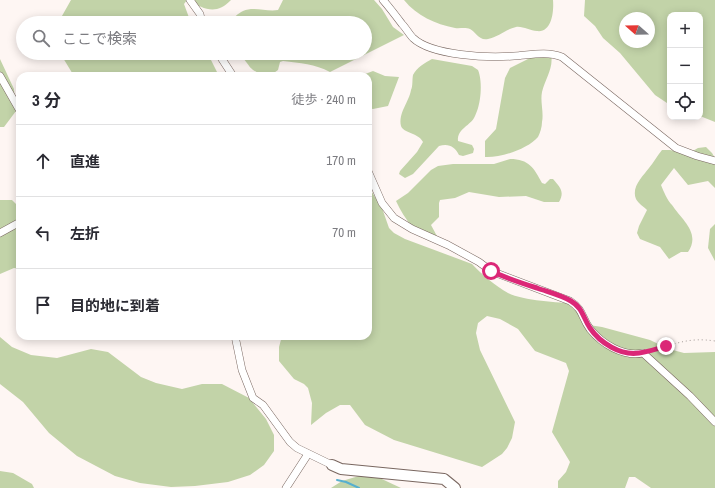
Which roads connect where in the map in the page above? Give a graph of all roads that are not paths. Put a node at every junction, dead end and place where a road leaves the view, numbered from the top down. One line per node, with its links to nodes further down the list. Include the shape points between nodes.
1 (383, 0): 8 (street, via 412,37 426,46 482,57 542,53 562,57 676,148)
2 (192, 1): 3 (street)
3 (200, 16)
4 (223, 60): 5 (street)
5 (230, 72)
6 (0, 76): 7 (street)
7 (16, 104)
8 (715, 161)
9 (372, 180): 13 (street, via 382,203 394,218 448,245 491,271 570,301 579,307 590,328 600,339 610,347 627,353 642,353)
10 (16, 224): 11 (street)
11 (0, 233)
12 (236, 340): 14 (street, via 242,370 253,398 263,406 290,442)
13 (715, 422)
14 (308, 454): 15 (street); 16 (street)
15 (332, 465): 17 (street, via 341,469 444,479)
16 (286, 488)
17 (455, 488)

